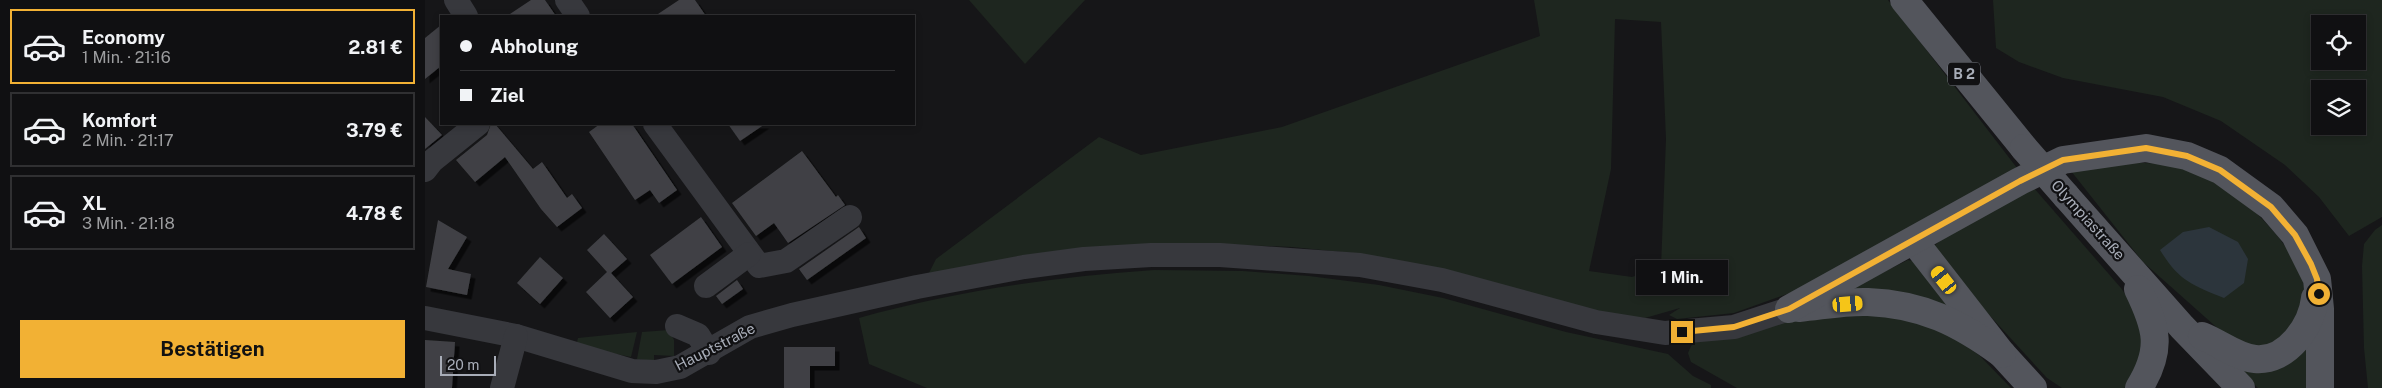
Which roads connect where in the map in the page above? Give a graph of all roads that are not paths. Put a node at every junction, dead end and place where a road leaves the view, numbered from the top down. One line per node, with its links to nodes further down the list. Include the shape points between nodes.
1 (456, 0): 4 (street)
2 (567, 0): 5 (street)
3 (1904, 0): 12 (main road, Olympiastraße / B 2, bridge, via 2024,148)
4 (465, 15)
5 (577, 15)
6 (477, 125): 8 (street, via 431,161)
7 (656, 125): 11 (street)
8 (425, 170)
9 (850, 217): 11 (street, via 786,261 759,266)
10 (1914, 241): 13 (main road, via 2063,160 2146,148 2187,156 2220,170 2265,202 2295,235); 15 (main road); 21 (main road)
11 (749, 254): 14 (street)
12 (2126, 262): 18 (main road, Olympiastraße / B 2); 25 (main road, via 2153,319 2155,346 2150,370)
13 (2317, 279): 18 (main road, via 2314,304 2304,328 2290,348 2278,355 2256,359 2234,353); 27 (main road)
14 (706, 286)
15 (1789, 309): 20 (street, Hauptstraße, via 1734,327 1665,333 1595,322 1442,280 1360,265 1221,254 1084,259 1024,266 791,315 750,327); 21 (main road, via 1868,302 1924,310 1973,333)
16 (425, 318): 19 (street, Hauptstraße)
17 (677, 326): 20 (street, via 698,335)
18 (2182, 327): 26 (main road, Olympiastraße / B 2)
19 (515, 336): 22 (street, Hauptstraße); 23 (street)
20 (709, 353): 22 (street, Hauptstraße)
21 (2002, 354): 24 (main road)
22 (656, 380)
23 (502, 388)
24 (2033, 388)
25 (2139, 388)
26 (2241, 388)
27 (2320, 388)

